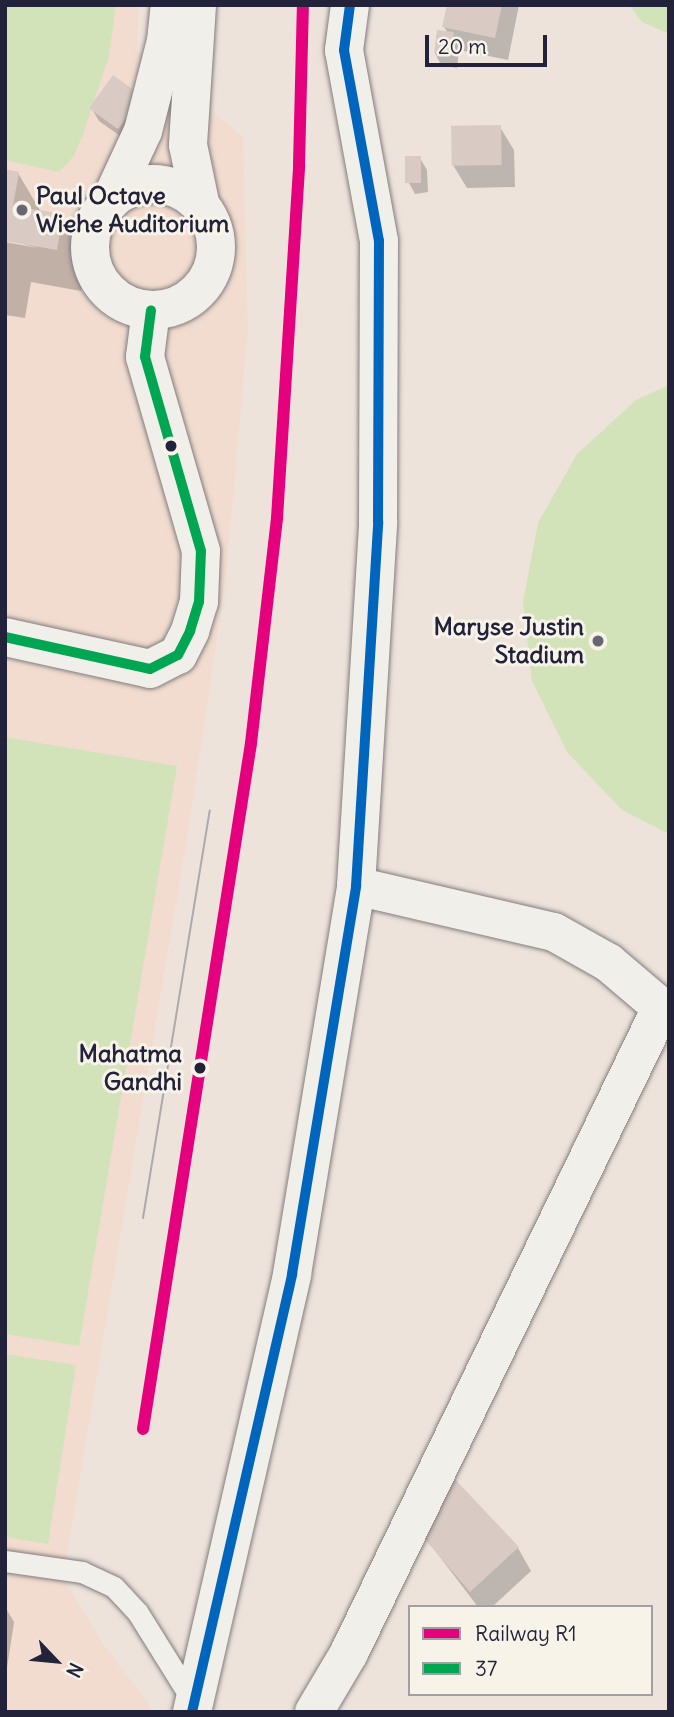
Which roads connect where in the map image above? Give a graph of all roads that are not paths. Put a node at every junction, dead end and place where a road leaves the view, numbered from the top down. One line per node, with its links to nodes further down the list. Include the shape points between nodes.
1 (170, 5): 4 (street, via 166,41 143,131)
2 (197, 5): 5 (street, via 188,145)
3 (350, 5): 8 (street, via 344,50 379,240 378,523)
4 (110, 202): 5 (street, via 138,186 158,184 178,189); 6 (street, via 94,226 90,246 93,267 118,301)
5 (201, 207): 6 (street, via 215,234 216,256 209,276 179,305)
6 (151, 310): 7 (street, via 145,358 201,551 199,602 190,631 178,654 150,669)
7 (5, 637)
8 (356, 886): 9 (street, via 554,932 609,963); 11 (street, via 292,1274)
9 (666, 1010): 12 (street, via 349,1653)
10 (5, 1561): 11 (lane, via 82,1572 114,1587 138,1613)
11 (193, 1707)
12 (314, 1712)

